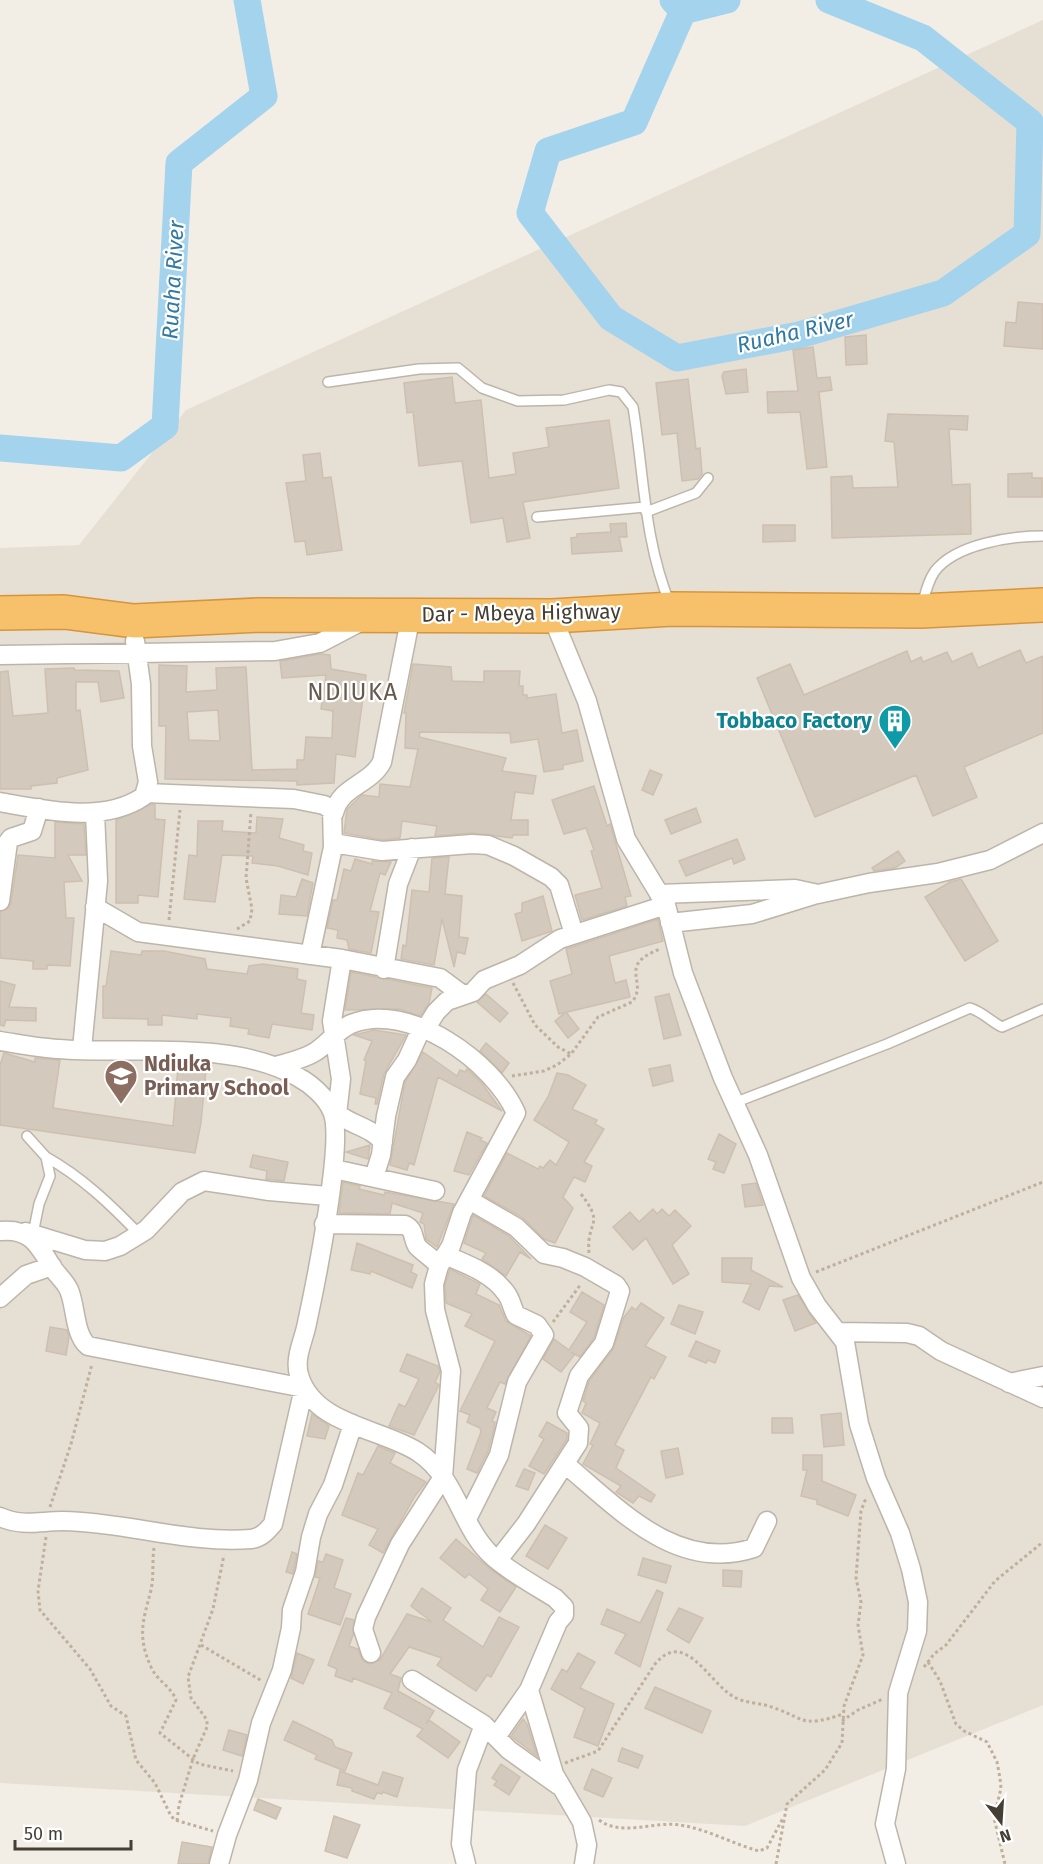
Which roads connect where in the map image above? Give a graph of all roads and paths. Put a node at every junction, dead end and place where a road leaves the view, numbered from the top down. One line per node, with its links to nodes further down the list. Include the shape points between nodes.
1 (328, 382): 3 (lane, via 458,368 482,388 518,401 564,400 609,390 621,392 633,407)
2 (708, 478): 3 (lane, via 696,493)
3 (645, 509): 4 (lane); 7 (lane, via 659,577)
4 (537, 517)
5 (1043, 536): 8 (lane, via 1017,536 956,555 936,571)
6 (1043, 605): 8 (highway, Dar - Mbeya Highway)
7 (672, 609): 8 (highway, Dar - Mbeya Highway); 11 (highway, Dar - Mbeya Highway)
8 (921, 611)
9 (0, 613): 12 (highway, Dar - Mbeya Highway, via 64,612)
10 (411, 615): 11 (highway, Dar - Mbeya Highway); 12 (highway, Dar - Mbeya Highway, via 259,615); 20 (street, via 382,762 372,775 341,797)
11 (552, 616): 25 (street, via 587,701 626,839)
12 (135, 636): 13 (street, via 118,654); 14 (street)
13 (0, 655)
14 (146, 793): 15 (street); 19 (street, via 121,809)
15 (182, 794): 16 (street); 30 (path)
16 (252, 798): 20 (street, via 294,799 324,805); 31 (path, via 246,878 252,909 250,921)
17 (0, 802): 18 (street)
18 (39, 808): 19 (street); 26 (street, via 32,831 8,842)
19 (95, 813): 27 (street)
20 (334, 813): 22 (street)
21 (1043, 833): 24 (street, via 990,860)
22 (333, 843): 23 (street, via 382,851); 33 (street)
23 (412, 848): 29 (street, via 488,845 540,869 559,885); 35 (street, via 398,884)
24 (818, 894): 25 (street, via 795,889); 28 (street, via 752,915)
25 (662, 900): 28 (street); 29 (street)
26 (0, 901)
27 (95, 907): 30 (street, via 138,932); 44 (street)
28 (670, 923): 32 (street)
29 (574, 934): 36 (street)
30 (167, 937): 31 (street)
31 (214, 943): 33 (street)
32 (675, 944): 45 (path, via 640,958 635,975 636,997 598,1017); 48 (street)
33 (310, 955): 34 (street)
34 (342, 959): 35 (street); 42 (street, via 332,1021)
35 (384, 969): 37 (street)
36 (505, 972): 38 (street, via 484,980 473,992); 45 (path, via 535,1025)
37 (440, 978): 38 (street); 39 (street)
38 (463, 995): 39 (street)
39 (441, 1006): 41 (street)
40 (1043, 1009): 48 (lane, via 1002,1027 970,1008)
41 (424, 1027): 42 (street, via 392,1018 363,1020); 47 (street); 51 (street, via 395,1077)
42 (334, 1036): 46 (street, via 315,1052); 49 (street, via 341,1078)
43 (0, 1041): 44 (street)
44 (82, 1049): 46 (street, via 199,1053)
45 (571, 1054): 47 (path, via 544,1071)
46 (276, 1066): 49 (street, via 321,1094)
47 (495, 1082): 59 (street, via 516,1113)
48 (734, 1103): 66 (street, via 758,1155)
49 (337, 1120): 51 (street, via 374,1132); 53 (street)
50 (27, 1136): 52 (lane)
51 (383, 1142): 54 (street)
52 (46, 1157): 61 (lane, via 50,1176 39,1204); 62 (lane, via 92,1189)
53 (334, 1168): 54 (street); 58 (street)
54 (374, 1177): 56 (street)
55 (1043, 1182): 66 (path)
56 (435, 1191)
57 (581, 1194): 65 (path, via 595,1217 589,1242)
58 (328, 1196): 60 (street); 62 (street, via 204,1181 182,1192)
59 (471, 1201): 63 (street, via 462,1212); 65 (street, via 516,1227 544,1254 563,1257)
60 (324, 1224): 63 (street, via 405,1225 412,1230 419,1248); 73 (street, via 307,1325 298,1351 298,1373)
61 (13, 1229): 62 (street, via 93,1251 120,1246); 64 (street, via 34,1239)
62 (139, 1234)
63 (442, 1260): 69 (street, via 477,1269 506,1292 516,1315 537,1325); 77 (street, via 434,1284 435,1310 451,1371)
64 (52, 1266): 67 (street, via 26,1275); 70 (street, via 68,1289 84,1343)
65 (589, 1269): 69 (path, via 578,1291); 76 (street, via 620,1291 604,1343 579,1376 568,1406 567,1413 580,1435)
66 (801, 1278): 68 (street, via 826,1320)
67 (0, 1298)
68 (838, 1332): 72 (street, via 919,1336 941,1351); 78 (street, via 845,1342 859,1424)
69 (544, 1335): 80 (street, via 517,1382 499,1455)
70 (96, 1349): 73 (street); 82 (path)
71 (1043, 1376): 72 (street)
72 (1009, 1383): 74 (street)
73 (304, 1388): 75 (street, via 311,1399); 84 (street, via 273,1524 253,1539)
74 (1043, 1398)
75 (353, 1424): 77 (street, via 418,1453); 93 (street, via 310,1538 305,1572 292,1610 288,1647)
76 (565, 1464): 81 (street, via 640,1527 691,1551 717,1555 754,1548); 86 (street)
77 (443, 1477): 80 (street); 88 (street, via 400,1545 366,1617 363,1629)
78 (879, 1484): 89 (street, via 900,1533 918,1602); 95 (path, via 861,1511 856,1578 863,1656)
79 (0, 1517): 82 (street, via 20,1524)
80 (467, 1519): 86 (street)
81 (767, 1521)
82 (47, 1523): 83 (street, via 63,1521); 103 (path, via 38,1591 40,1610 90,1669 106,1700 126,1716 136,1760)
83 (157, 1533): 84 (street); 98 (path, via 142,1635 155,1676 173,1690 176,1700 160,1732)
84 (227, 1538): 87 (path, via 216,1598)
85 (1043, 1542): 90 (path, via 995,1581 946,1645)
86 (498, 1560): 94 (street, via 564,1607 564,1615)
87 (201, 1645): 93 (path); 98 (path, via 188,1687 207,1720 207,1727)
88 (371, 1653)
89 (910, 1654): 90 (path); 92 (street)
90 (928, 1662): 110 (path, via 940,1681 956,1724 987,1742 997,1762 1001,1788 994,1818)
91 (412, 1680): 97 (street)
92 (901, 1684): 96 (path, via 884,1699); 109 (street, via 895,1714 896,1769 885,1824)
93 (274, 1688): 100 (street)
94 (529, 1690): 97 (street); 99 (street)
95 (843, 1714): 96 (path); 99 (path, via 808,1722 738,1699 698,1662 674,1651 665,1653 654,1664 594,1755)
96 (842, 1721): 102 (path, via 840,1749 825,1770 792,1797)
97 (490, 1731): 101 (street); 106 (street, via 466,1770 461,1838)
98 (193, 1759): 100 (path); 103 (path)
99 (551, 1767): 101 (street)
100 (248, 1778): 104 (street, via 239,1810)
101 (564, 1792): 102 (path, via 612,1827 681,1825 759,1851 767,1848); 107 (street, via 582,1822 587,1845)
102 (784, 1816): 108 (path)
103 (177, 1821): 104 (path)
104 (226, 1835): 105 (street)
105 (219, 1864)
106 (466, 1864)
107 (584, 1864)
108 (776, 1864)
109 (896, 1864)
110 (1005, 1864)

